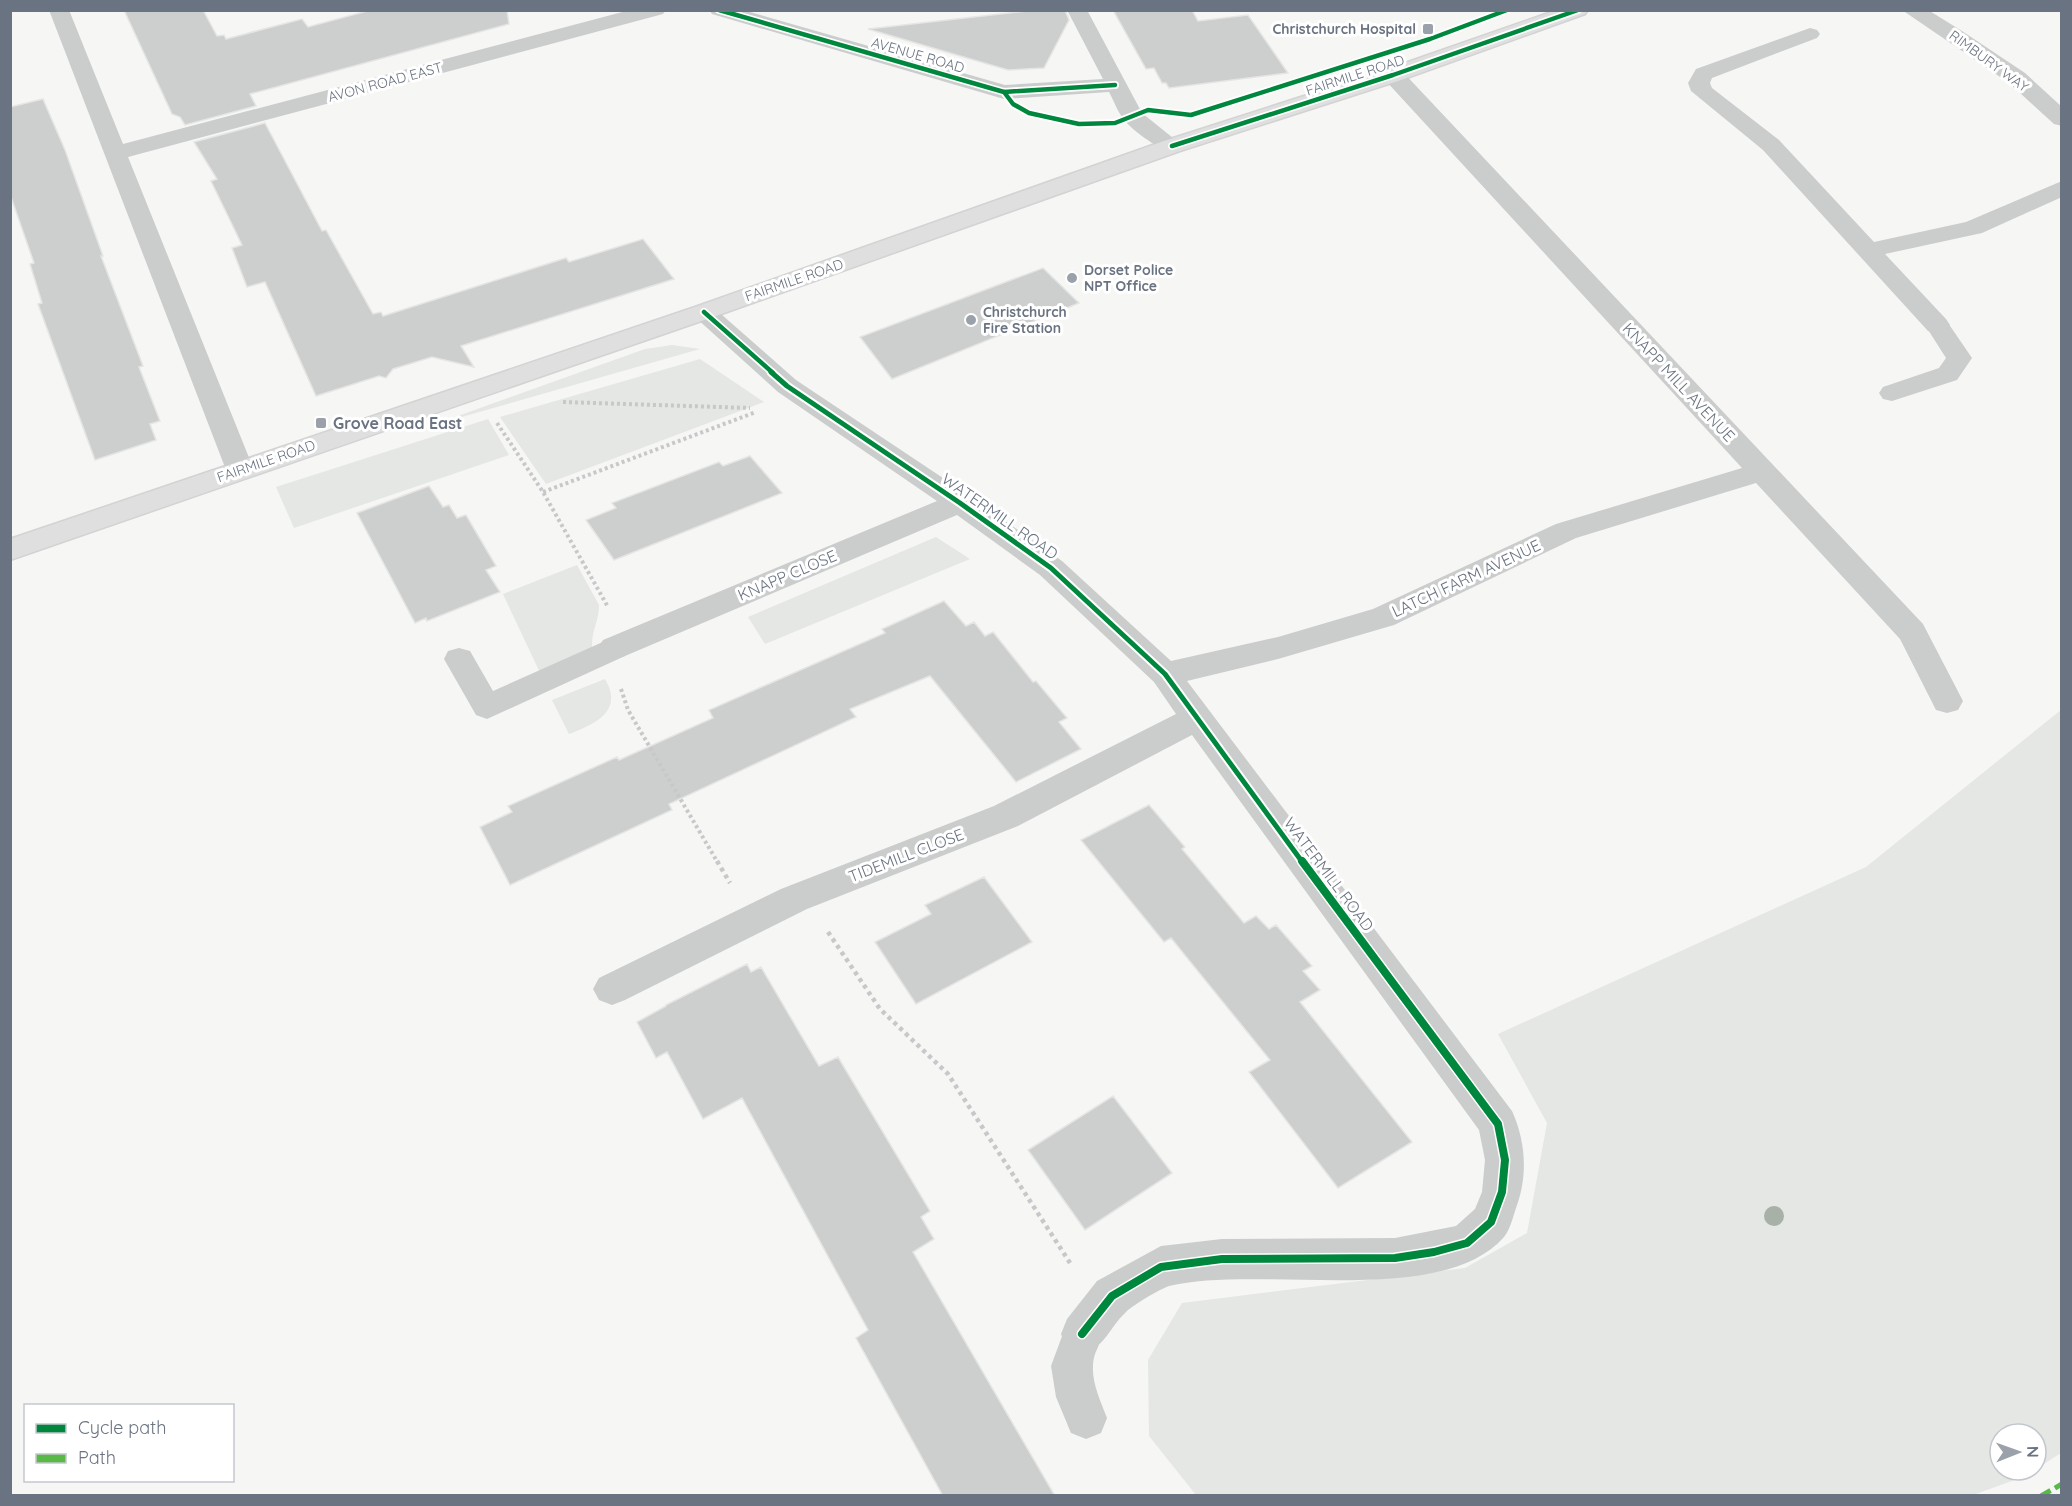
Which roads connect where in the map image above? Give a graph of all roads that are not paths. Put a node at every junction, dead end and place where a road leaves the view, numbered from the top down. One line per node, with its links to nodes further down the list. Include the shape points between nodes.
1 (59, 10): 12 (street)
2 (656, 10): 12 (street, AVON ROAD EAST)
3 (719, 10): 9 (street, AVENUE ROAD, via 1004,92)
4 (1077, 10): 9 (street)
5 (1578, 10): 8 (main road, FAIRMILE ROAD)
6 (1912, 10): 10 (street, RIMBURY WAY, via 2017,78)
7 (1810, 34): 14 (street, via 1704,74 1699,83 1702,91 1770,145)
8 (1393, 75): 11 (main road, FAIRMILE ROAD); 19 (street, KNAPP MILL AVENUE)
9 (1115, 85): 11 (street, via 1133,117)
10 (2061, 119)
11 (1172, 146): 15 (main road, FAIRMILE ROAD)
12 (114, 153): 18 (street)
13 (2061, 188): 14 (street, via 1973,228)
14 (1869, 250): 16 (street)
15 (704, 312): 18 (main road, FAIRMILE ROAD); 20 (street, WATERMILL ROAD, via 787,386)
16 (1937, 325): 17 (lane, via 1959,358 1948,374)
17 (1892, 393)
18 (240, 470): 21 (main road, FAIRMILE ROAD)
19 (1763, 471): 24 (street, LATCH FARM AVENUE, via 1566,531 1383,617 1278,648); 25 (street, KNAPP MILL AVENUE, via 1912,632)
20 (960, 503): 22 (street, KNAPP CLOSE); 24 (street, WATERMILL ROAD, via 1051,568)
21 (10, 550)
22 (616, 647): 23 (lane, via 487,707)
23 (459, 659)
24 (1166, 674): 26 (street, WATERMILL ROAD)
25 (1947, 702)
26 (1198, 717): 27 (street, TIDEMILL CLOSE, via 1006,816 809,894); 28 (street, WATERMILL ROAD, via 1498,1124 1505,1160 1502,1192 1491,1222 1467,1243 1395,1258 1222,1259 1161,1267 1112,1296)
27 (612, 989)
28 (1091, 1322): 29 (lane, via 1072,1366 1077,1397)
29 (1086, 1418)

